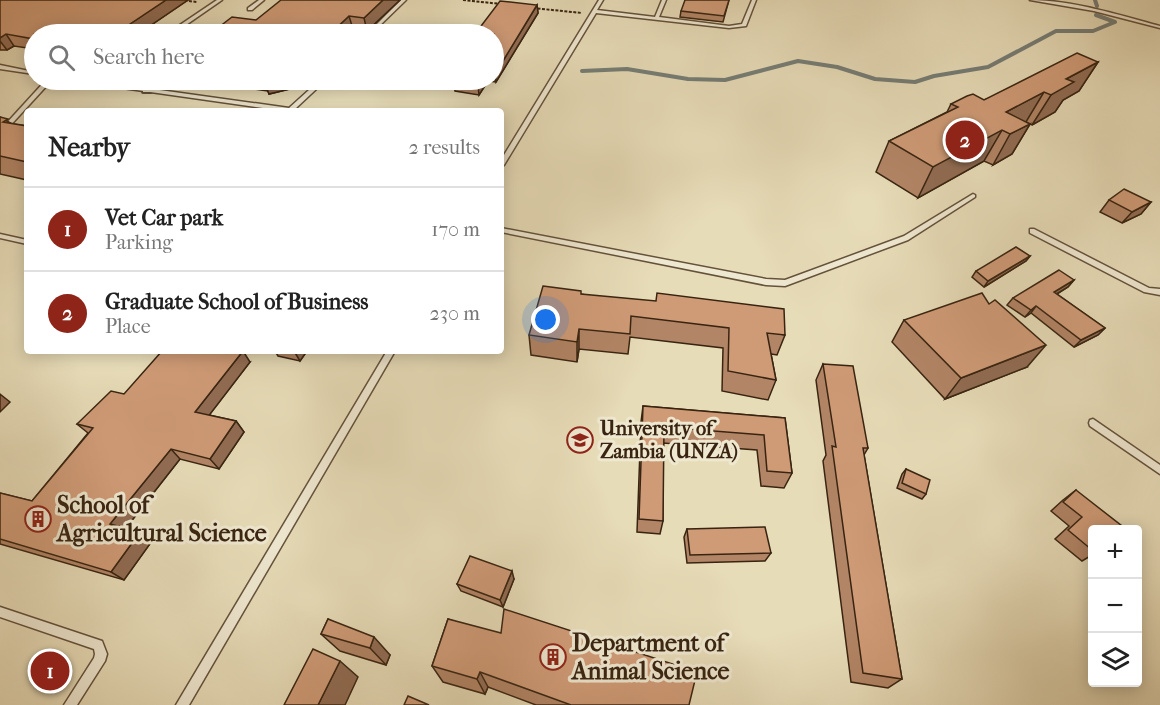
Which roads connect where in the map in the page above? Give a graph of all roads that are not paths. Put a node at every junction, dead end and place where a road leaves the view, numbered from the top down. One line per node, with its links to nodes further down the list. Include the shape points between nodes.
1 (220, 0): 11 (lane)
2 (262, 0): 8 (lane)
3 (404, 0): 12 (lane)
4 (601, 0): 9 (lane)
5 (664, 0): 10 (lane)
6 (754, 0): 10 (lane, via 744,25 729,27)
7 (1032, 0): 13 (lane, via 1094,10)
8 (250, 9)
9 (593, 13): 10 (lane); 23 (lane)
10 (656, 19)
11 (185, 24)
12 (379, 24)
13 (1160, 27)
14 (0, 67): 15 (lane)
15 (24, 71)
16 (40, 90): 21 (lane)
17 (147, 90): 19 (lane)
18 (312, 90): 20 (lane)
19 (263, 108)
20 (293, 108)
21 (6, 127)
22 (504, 147): 23 (lane)
23 (511, 148): 24 (lane)
24 (504, 160)
25 (973, 196): 26 (lane, via 906,238 785,283)
26 (504, 231)
27 (1032, 231): 30 (lane, via 1147,290)
28 (0, 236): 29 (lane)
29 (24, 241)
30 (1160, 292)
31 (389, 354): 36 (lane)
32 (1093, 423): 33 (lane)
33 (1160, 470)
34 (0, 612): 35 (lane, via 98,645 99,661)
35 (70, 705)
36 (182, 705)

